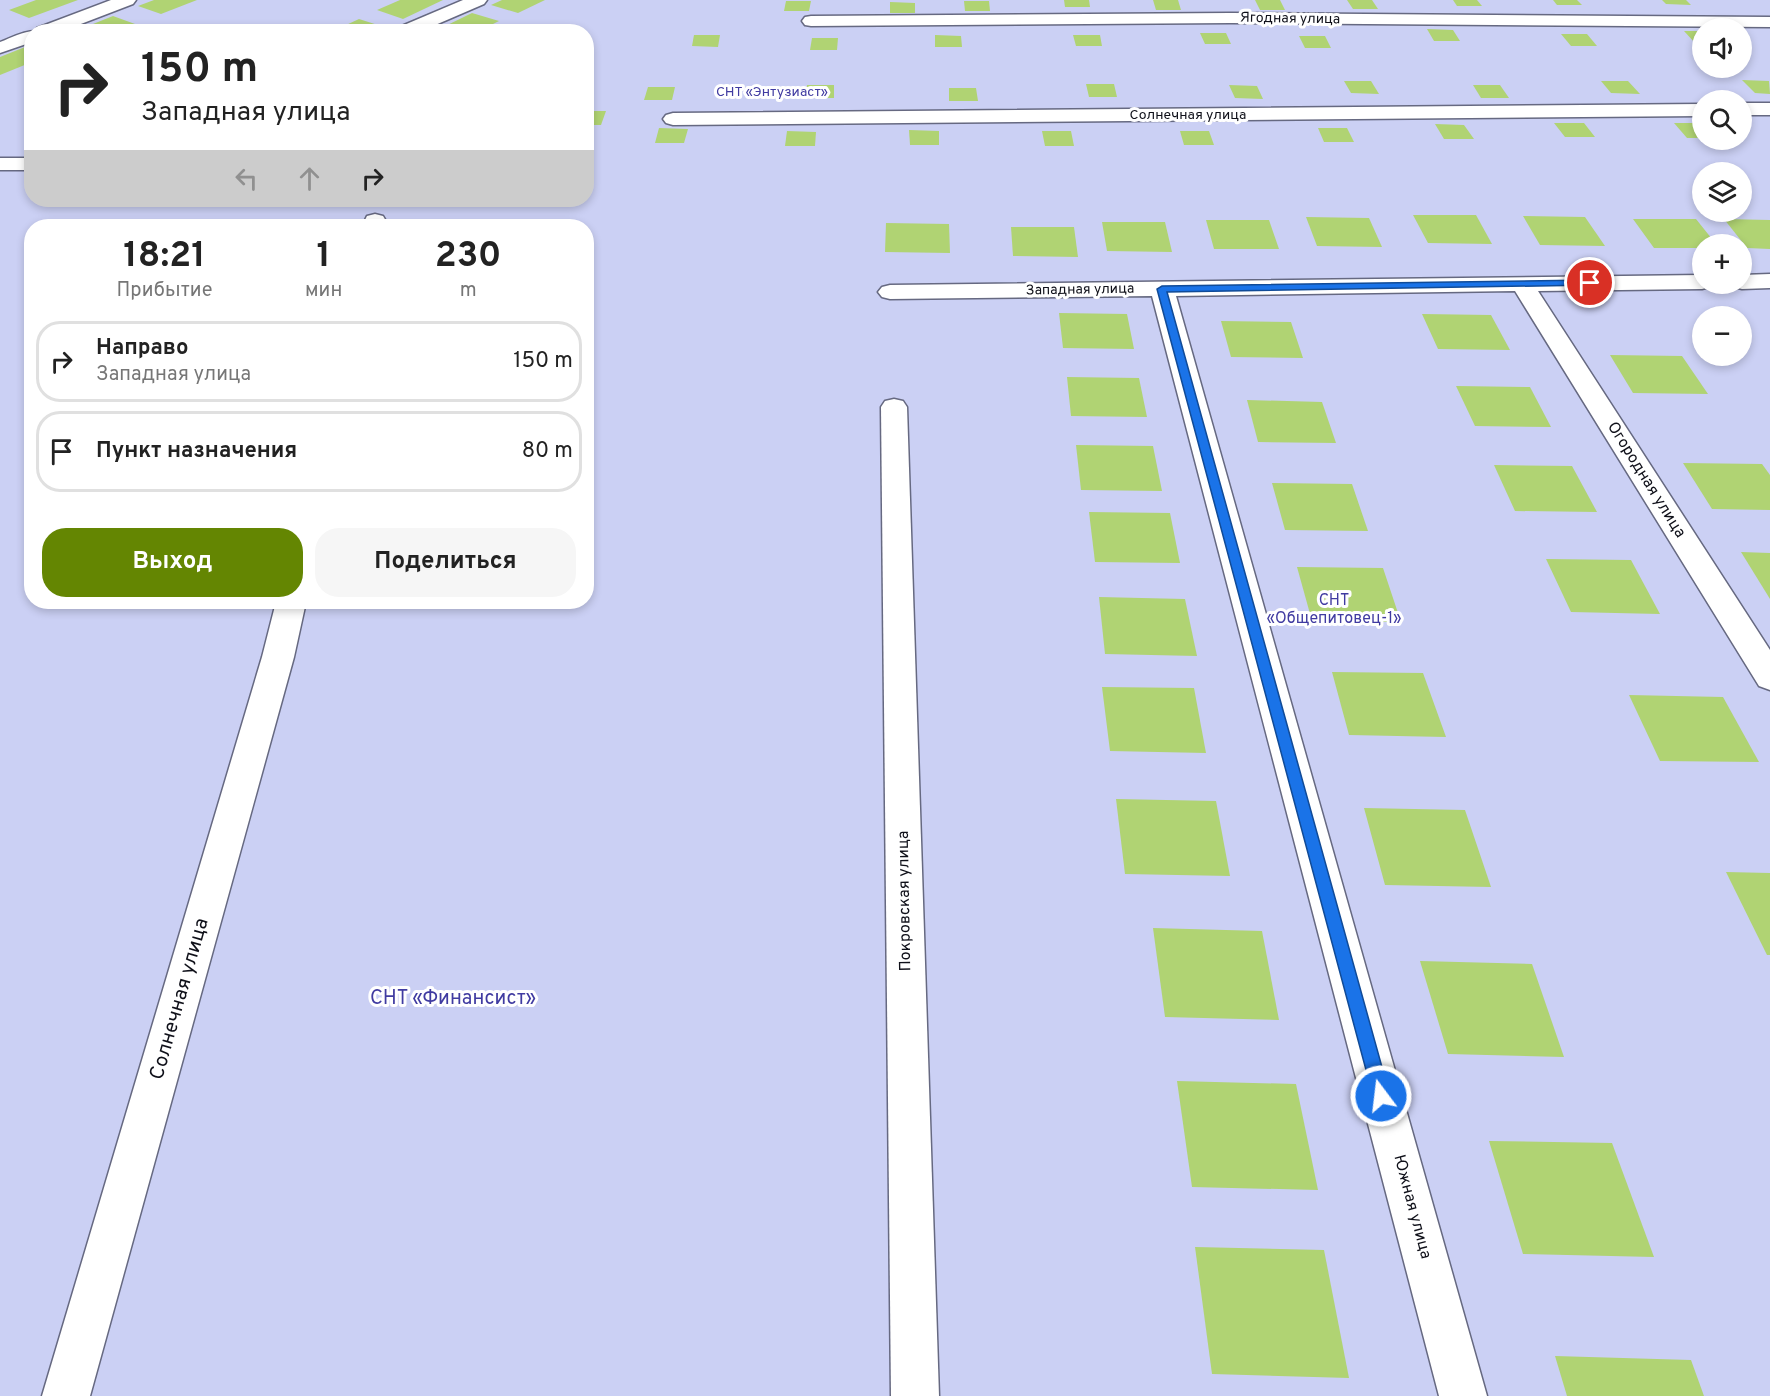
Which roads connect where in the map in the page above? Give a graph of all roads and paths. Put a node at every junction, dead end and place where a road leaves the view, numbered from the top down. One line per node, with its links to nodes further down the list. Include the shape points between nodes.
1 (127, 0): 5 (street)
2 (478, 0): 6 (street)
3 (811, 21): 4 (street, Ягодная улица, via 1242,18)
4 (1770, 22)
5 (64, 24)
6 (422, 24)
7 (24, 39): 8 (street)
8 (0, 48)
9 (1752, 109): 10 (street)
10 (1770, 109)
11 (1692, 110): 12 (street, Солнечная улица)
12 (673, 119)
13 (0, 164): 14 (street)
14 (24, 164)
15 (1770, 281): 17 (street)
16 (1692, 282): 18 (street, Западная улица)
17 (1752, 282)
18 (1522, 284): 19 (street, Западная улица); 23 (street, Огородная улица)
19 (1162, 289): 20 (street, Западная улица); 26 (street, Южная улица)
20 (890, 292)
21 (894, 407): 25 (street, Покровская улица)
22 (289, 609): 24 (street, Солнечная улица)
23 (1770, 677)
24 (66, 1396)
25 (915, 1396)
26 (1463, 1396)

